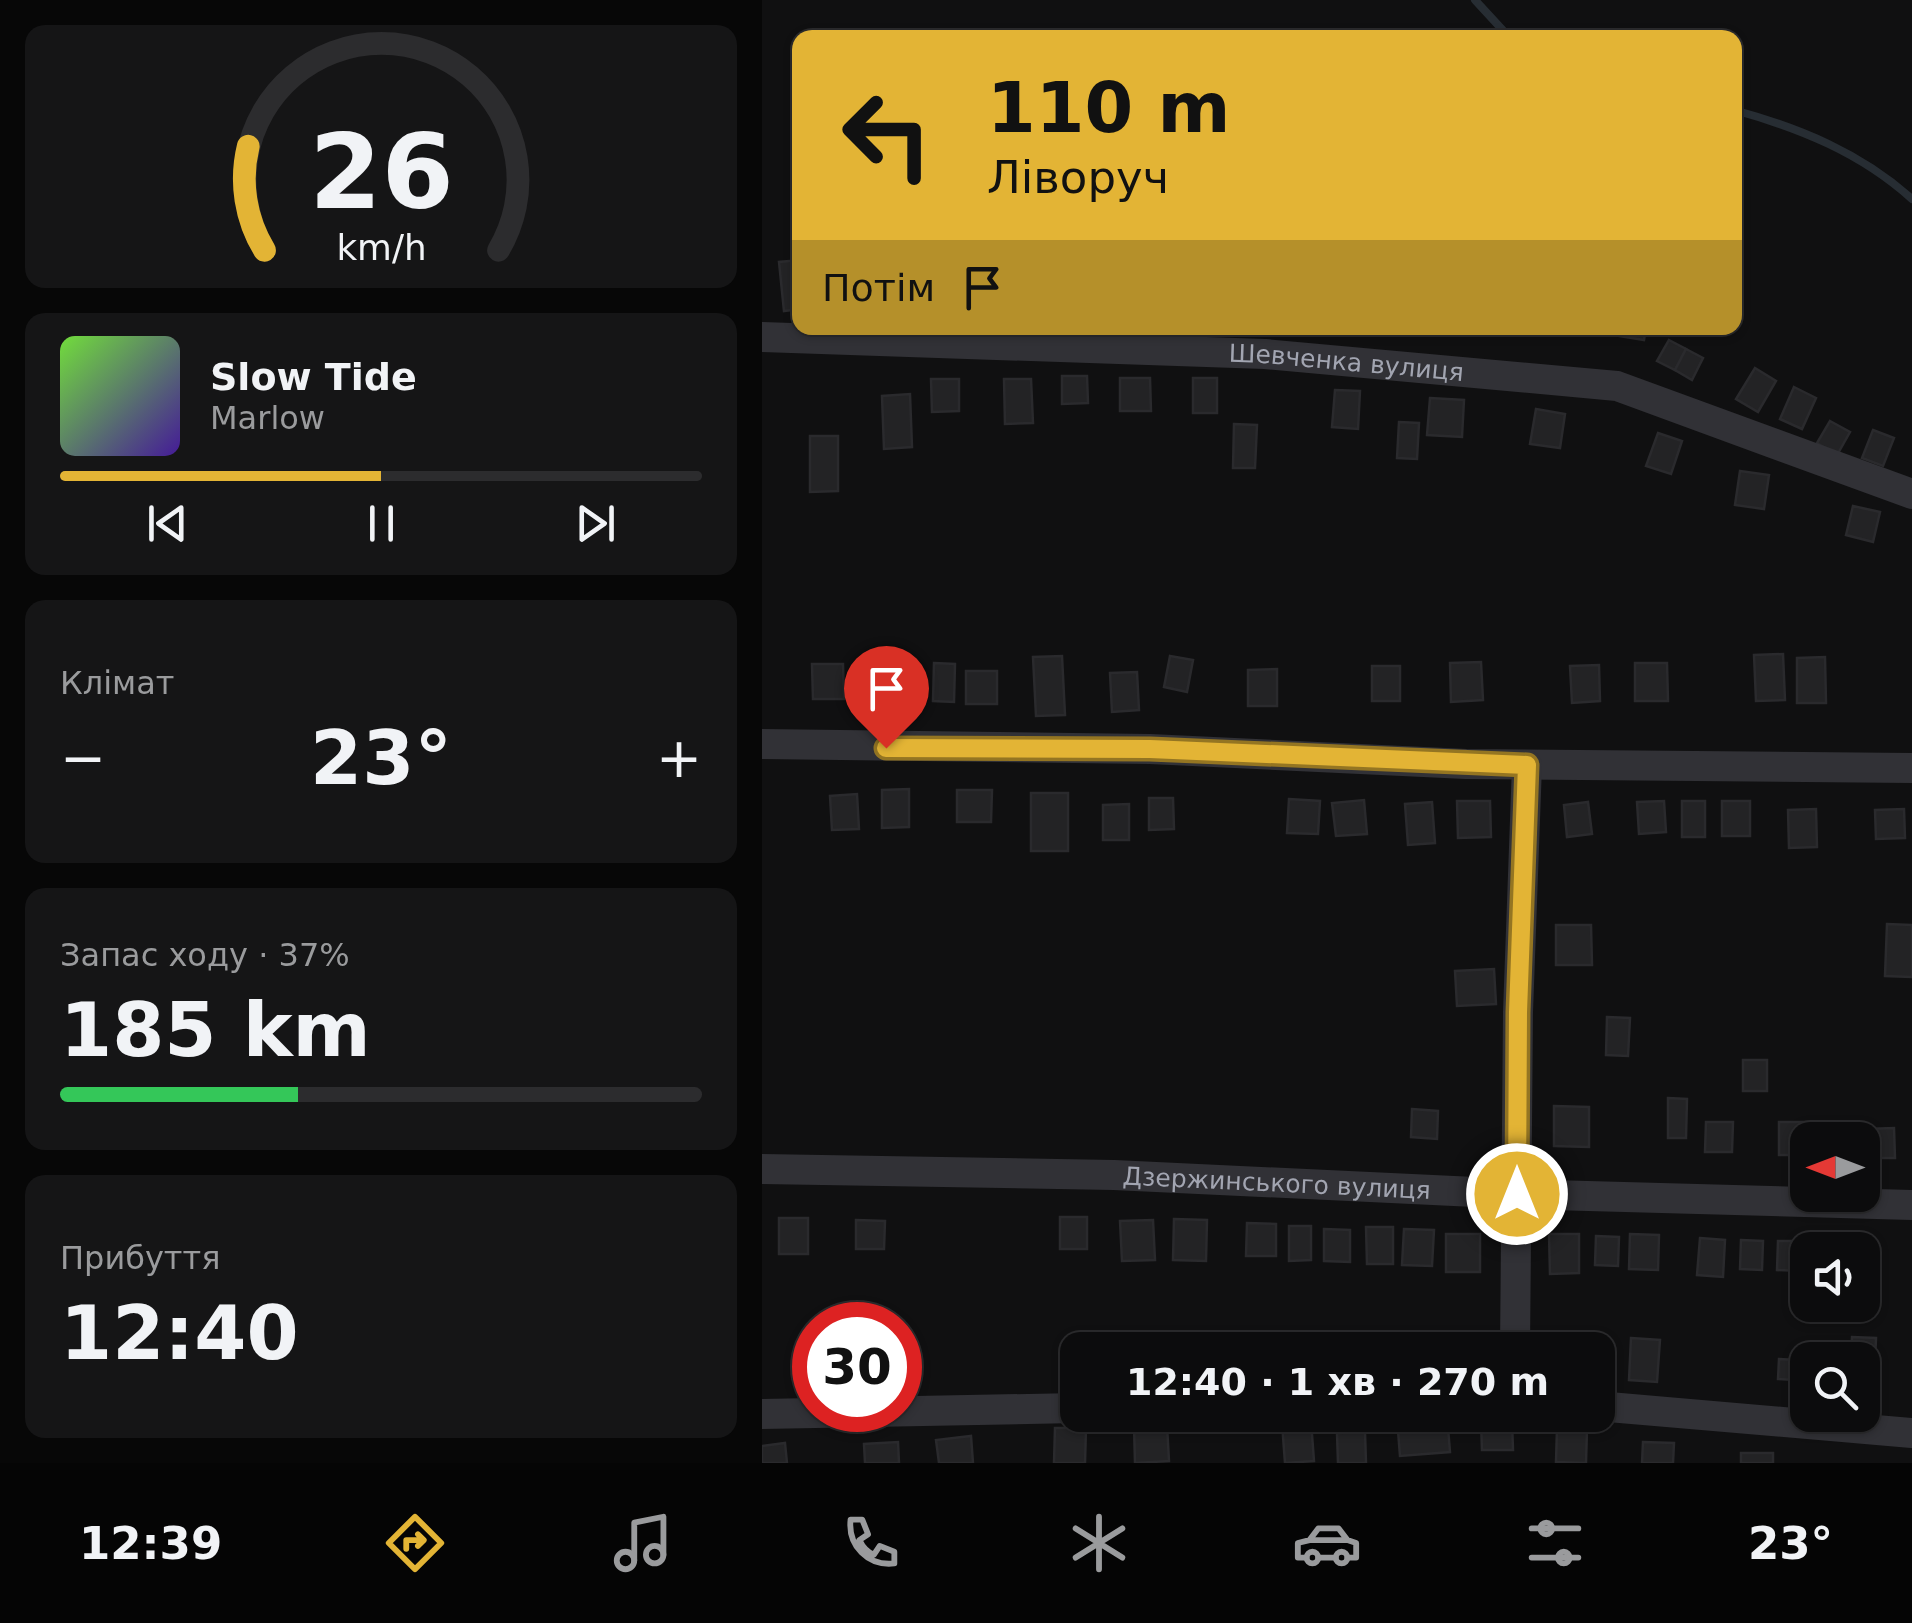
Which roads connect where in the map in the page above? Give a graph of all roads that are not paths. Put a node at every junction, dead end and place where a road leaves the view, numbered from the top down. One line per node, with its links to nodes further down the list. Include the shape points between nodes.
1 (762, 337): 2 (street, Шевченка вулиця, via 1265,354 1618,386)
2 (1912, 494)
3 (762, 744): 4 (street, via 1150,749)
4 (1527, 765): 5 (street); 7 (street)
5 (1912, 768)
6 (762, 1168): 7 (street, Дзержинського вулиця, via 1114,1175)
7 (1517, 1194): 8 (street, Дзержинського вулиця); 9 (street)
8 (1912, 1206)
9 (1515, 1332)
10 (1060, 1408): 12 (street)
11 (1615, 1408): 13 (street)
12 (762, 1414)
13 (1912, 1433)

